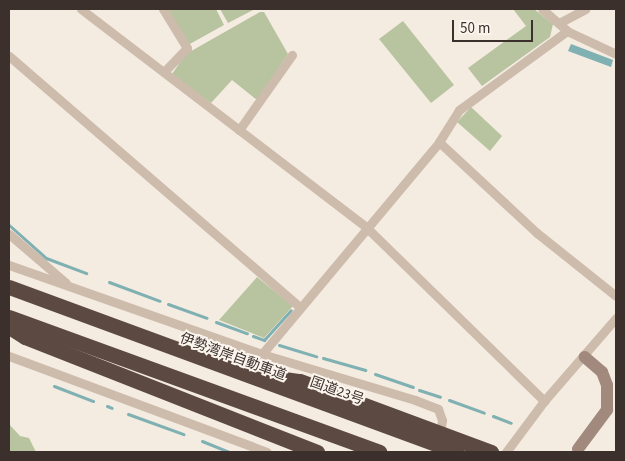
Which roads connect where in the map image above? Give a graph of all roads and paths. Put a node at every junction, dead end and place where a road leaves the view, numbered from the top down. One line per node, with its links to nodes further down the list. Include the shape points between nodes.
1 (81, 9): 10 (street)
2 (163, 9): 10 (street, via 187,48)
3 (542, 9): 5 (street)
4 (585, 9): 5 (street)
5 (559, 24): 6 (street)
6 (567, 31): 7 (street); 12 (street, via 459,110)
7 (616, 54)
8 (292, 55): 11 (street)
9 (9, 56): 20 (street)
10 (164, 72): 11 (street)
11 (240, 130): 13 (street)
12 (440, 142): 13 (street); 19 (street, via 538,233)
13 (367, 228): 20 (street); 28 (street)
14 (9, 234): 16 (street)
15 (9, 265): 16 (street)
16 (70, 286): 24 (street)
17 (9, 287): 27 (highway, 国道23号)
18 (9, 293): 35 (highway, 伊勢湾岸自動車道)
19 (616, 296)
20 (300, 306): 24 (street)
21 (9, 318): 33 (highway); 34 (highway)
22 (616, 318): 26 (street)
23 (9, 327): 32 (highway, via 25,337)
24 (262, 354): 29 (street, via 438,409 442,420)
25 (9, 356): 31 (street)
26 (585, 357): 28 (street); 30 (street, via 602,372 607,385 607,410)
27 (246, 374): 29 (highway, via 300,381); 36 (highway, 国道23号)
28 (544, 401): 38 (street)
29 (440, 434): 37 (highway)
30 (578, 449)
31 (267, 452)
32 (317, 452)
33 (370, 452)
34 (379, 452)
35 (446, 452)
36 (457, 452)
37 (491, 452)
38 (506, 452)

